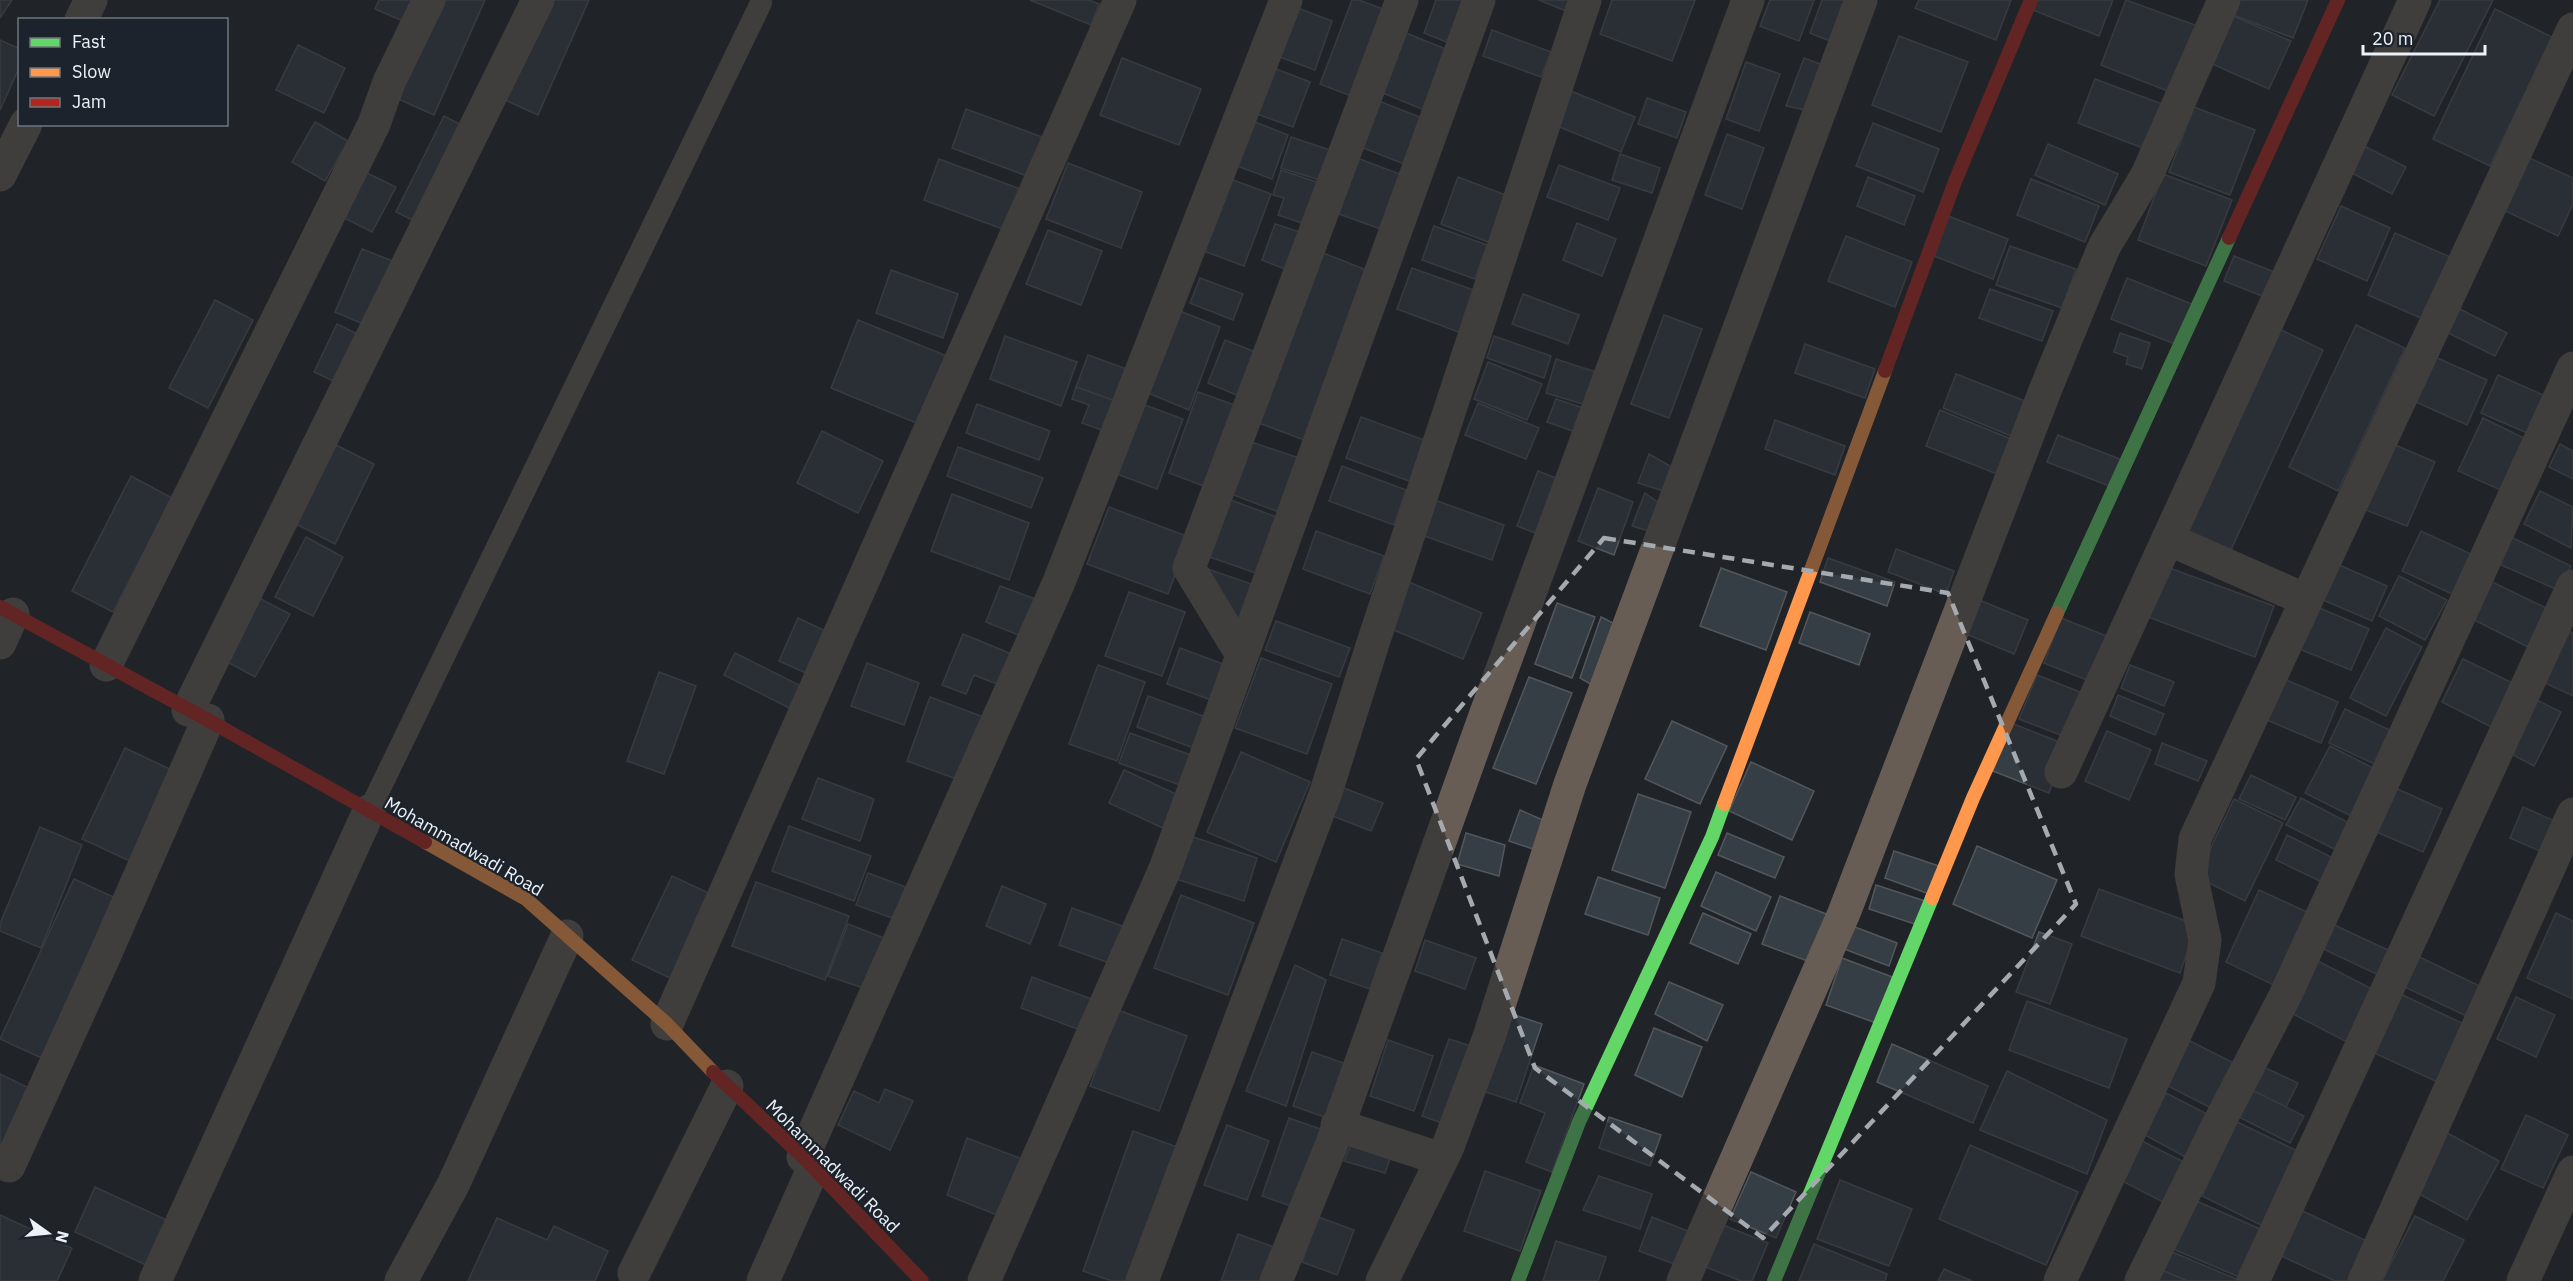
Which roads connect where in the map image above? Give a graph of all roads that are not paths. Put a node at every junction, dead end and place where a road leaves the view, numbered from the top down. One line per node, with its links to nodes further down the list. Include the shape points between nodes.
1 (91, 0): 16 (street)
2 (429, 0): 26 (street, via 389,82 374,124)
3 (538, 0): 27 (street)
4 (1120, 0): 32 (street)
5 (1286, 0): 36 (street, via 1059,582)
6 (1402, 0): 25 (street, via 1189,568)
7 (1479, 0): 25 (street)
8 (1586, 0): 45 (street, via 1326,792)
9 (1748, 0): 34 (street)
10 (1861, 0): 35 (street, via 1570,784 1489,1037)
11 (2031, 0): 48 (street, via 1956,179 1712,837 1580,1122)
12 (2224, 0): 49 (street, via 2147,175 2104,247 1844,913)
13 (2338, 0): 50 (street, via 1973,798)
14 (2415, 0): 21 (street)
15 (761, 3): 29 (lane)
16 (82, 18)
17 (2573, 29): 23 (street)
18 (25, 126): 19 (street)
19 (0, 175)
20 (2573, 368): 52 (street, via 2285,996)
21 (2168, 539): 23 (street); 28 (street)
22 (2573, 586): 53 (street)
23 (2306, 600): 51 (street, via 2195,839 2191,874 2205,940 2199,982)
24 (4, 621): 26 (street, Mohammadwadi Road)
25 (1242, 655): 44 (street, via 1165,869)
26 (106, 665): 27 (street, Mohammadwadi Road)
27 (198, 715): 29 (street, Mohammadwadi Road); 37 (street, via 105,955)
28 (2061, 772)
29 (369, 811): 31 (street, Mohammadwadi Road, via 526,899); 40 (street)
30 (2573, 814): 54 (street)
31 (567, 936): 32 (street, Mohammadwadi Road); 41 (street, via 453,1185)
32 (667, 1024): 33 (street, Mohammadwadi Road)
33 (727, 1086): 36 (street, Mohammadwadi Road); 39 (street)
34 (1337, 1125): 35 (street); 46 (street)
35 (1442, 1158): 47 (street)
36 (808, 1163): 42 (street); 43 (street, Mohammadwadi Road)
37 (9, 1166)
38 (2573, 1172): 55 (street)
39 (634, 1273)
40 (155, 1281)
41 (401, 1281)
42 (763, 1281)
43 (922, 1281)
44 (984, 1281)
45 (1142, 1281)
46 (1276, 1281)
47 (1382, 1281)
48 (1518, 1281)
49 (1683, 1281)
50 (1774, 1281)
51 (2060, 1281)
52 (2141, 1281)
53 (2253, 1281)
54 (2364, 1281)
55 (2523, 1281)

